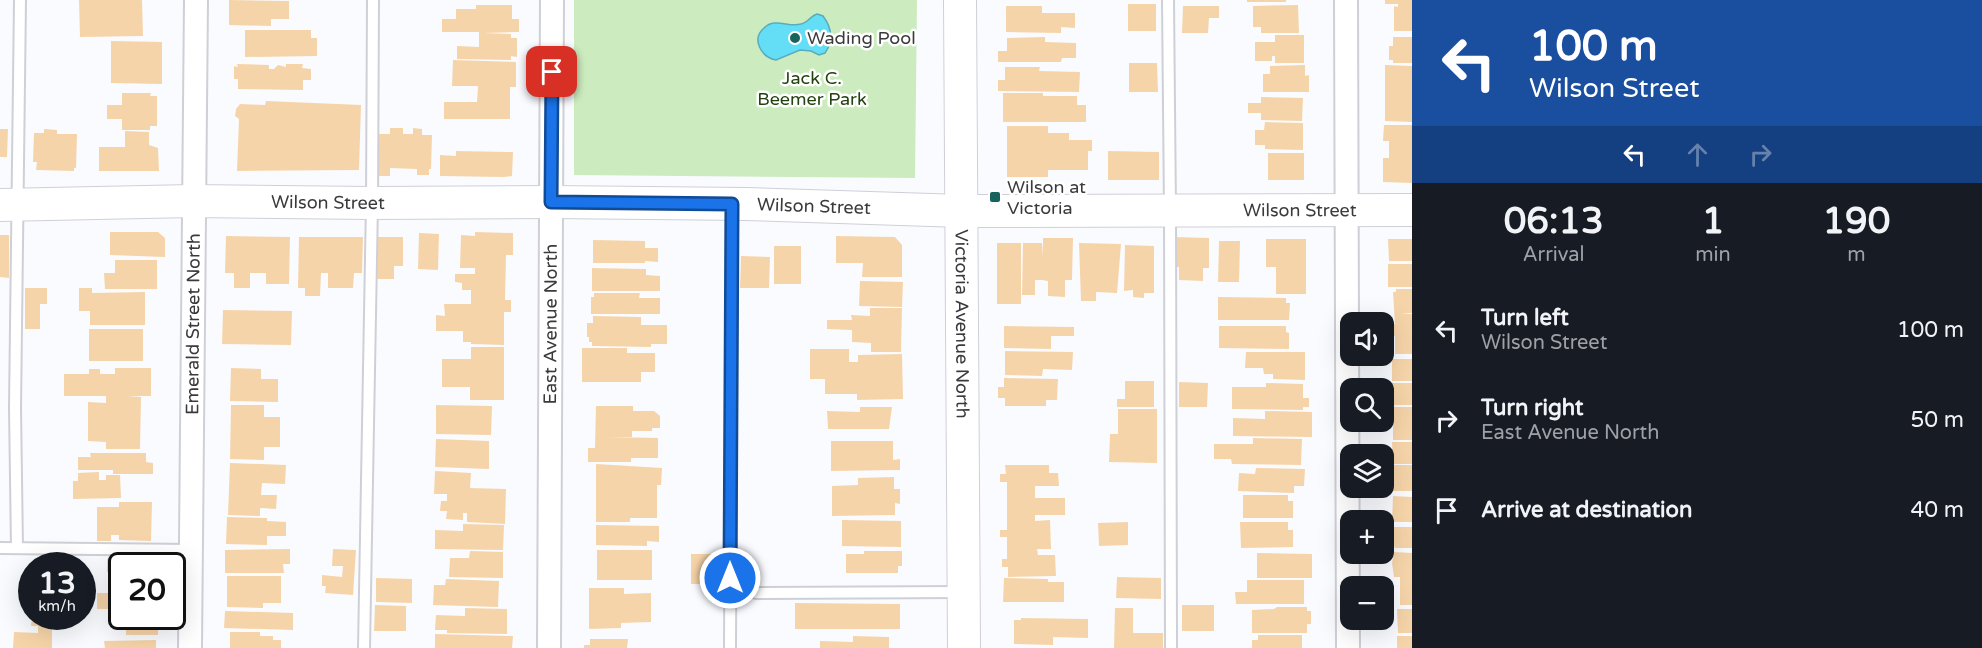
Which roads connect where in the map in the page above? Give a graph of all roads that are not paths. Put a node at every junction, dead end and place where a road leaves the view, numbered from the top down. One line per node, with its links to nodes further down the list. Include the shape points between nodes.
1 (20, 0): 12 (lane)
2 (196, 0): 8 (street, Emerald Street North)
3 (373, 0): 10 (lane)
4 (552, 0): 9 (street, East Avenue North)
5 (960, 0): 16 (main road, Victoria Avenue North)
6 (1168, 0): 15 (lane)
7 (1346, 0): 13 (street)
8 (194, 201): 10 (main road, Wilson Street); 12 (main road, Wilson Street); 19 (street, Emerald Street North)
9 (551, 202): 10 (main road, Wilson Street); 11 (main road, Wilson Street); 24 (street, East Avenue North)
10 (372, 203): 23 (lane)
11 (732, 204): 16 (main road, Wilson Street); 25 (lane)
12 (9, 205): 18 (lane)
13 (1346, 209): 14 (main road, Wilson Street); 15 (main road, Wilson Street); 28 (street)
14 (1412, 210)
15 (1170, 211): 16 (main road, Wilson Street); 27 (lane)
16 (962, 212): 20 (main road, Victoria Avenue North)
17 (0, 548): 18 (lane)
18 (17, 548): 19 (lane)
19 (191, 550): 22 (street, Emerald Street North)
20 (964, 592): 21 (lane); 26 (main road, Victoria Avenue North)
21 (756, 593)
22 (190, 648)
23 (364, 648)
24 (549, 648)
25 (730, 648)
26 (964, 648)
27 (1171, 648)
28 (1348, 648)

